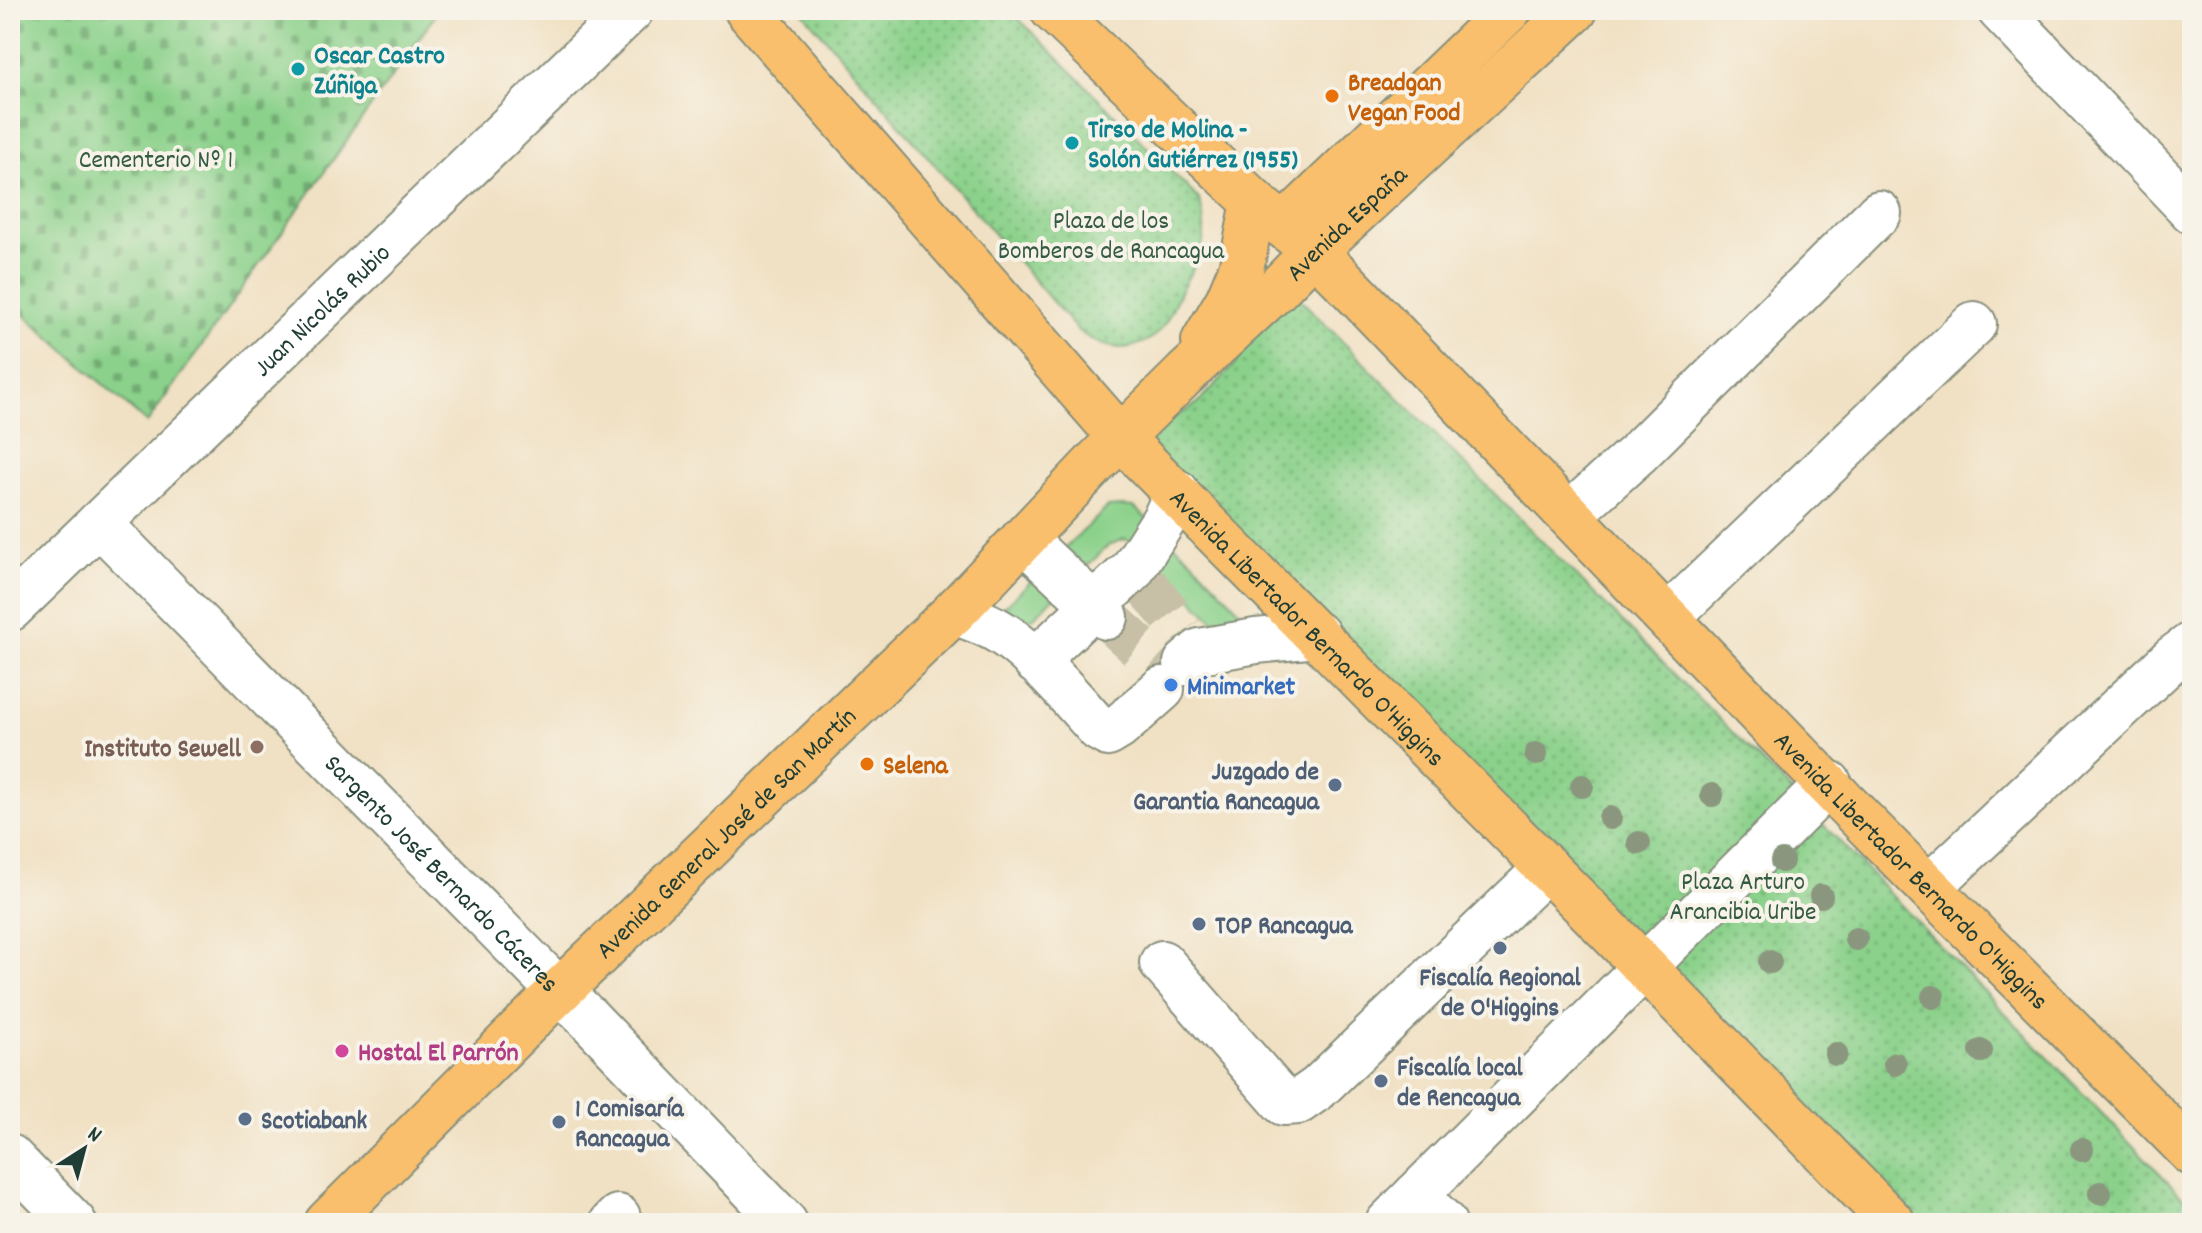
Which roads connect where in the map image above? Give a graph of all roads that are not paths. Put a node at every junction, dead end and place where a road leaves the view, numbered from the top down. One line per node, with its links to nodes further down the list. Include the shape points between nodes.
1 (631, 10): 15 (street, Juan Nicolás Rubio)
2 (747, 10): 12 (main road, Avenida Libertador Bernardo O'Higgins)
3 (1053, 10): 9 (main road, Avenida Libertador Bernardo O'Higgins)
4 (1509, 10): 9 (main road, Avenida España)
5 (1575, 10): 9 (main road, Avenida España)
6 (2000, 10): 7 (street)
7 (2192, 211)
8 (1879, 213): 14 (street)
9 (1284, 226): 11 (main road, via 1241,269); 11 (main road, Avenida España, via 1277,289); 14 (main road, Avenida Libertador Bernardo O'Higgins)
10 (1974, 324): 20 (street)
11 (1185, 374): 12 (main road, Avenida España)
12 (1121, 438): 13 (main road, Avenida Libertador Bernardo O'Higgins); 16 (main road, Avenida General José de San Martín)
13 (1177, 492): 18 (street, via 1137,575); 21 (main road, Avenida Libertador Bernardo O'Higgins)
14 (1569, 515): 20 (main road, Avenida Libertador Bernardo O'Higgins)
15 (99, 523): 17 (street, Juan Nicolás Rubio); 29 (street, Sargento José Bernardo Cáceres)
16 (1023, 539): 18 (street); 19 (main road, Avenida General José de San Martín)
17 (10, 609)
18 (1100, 611): 23 (street)
19 (954, 612): 23 (street, via 997,629); 29 (main road, Avenida General José de San Martín)
20 (1668, 617): 24 (main road, Avenida Libertador Bernardo O'Higgins)
21 (1318, 635): 23 (street, via 1256,641 1183,659 1108,734); 25 (main road, Avenida Libertador Bernardo O'Higgins)
22 (2192, 644): 26 (street)
23 (1035, 661)
24 (1829, 783): 26 (main road, Avenida Libertador Bernardo O'Higgins); 28 (street)
25 (1547, 868): 27 (street, via 1298,1102 1284,1103); 28 (main road, Avenida Libertador Bernardo O'Higgins)
26 (1929, 887): 30 (main road, Avenida Libertador Bernardo O'Higgins)
27 (1162, 963)
28 (1644, 968): 32 (street); 36 (main road, Avenida Libertador Bernardo O'Higgins)
29 (560, 992): 34 (main road, Avenida General José de San Martín); 35 (street, Sargento José Bernardo Cáceres)
30 (2192, 1153)
31 (11, 1160): 33 (street)
32 (1416, 1214)
33 (74, 1223)
34 (327, 1223)
35 (785, 1223)
36 (1893, 1223)

